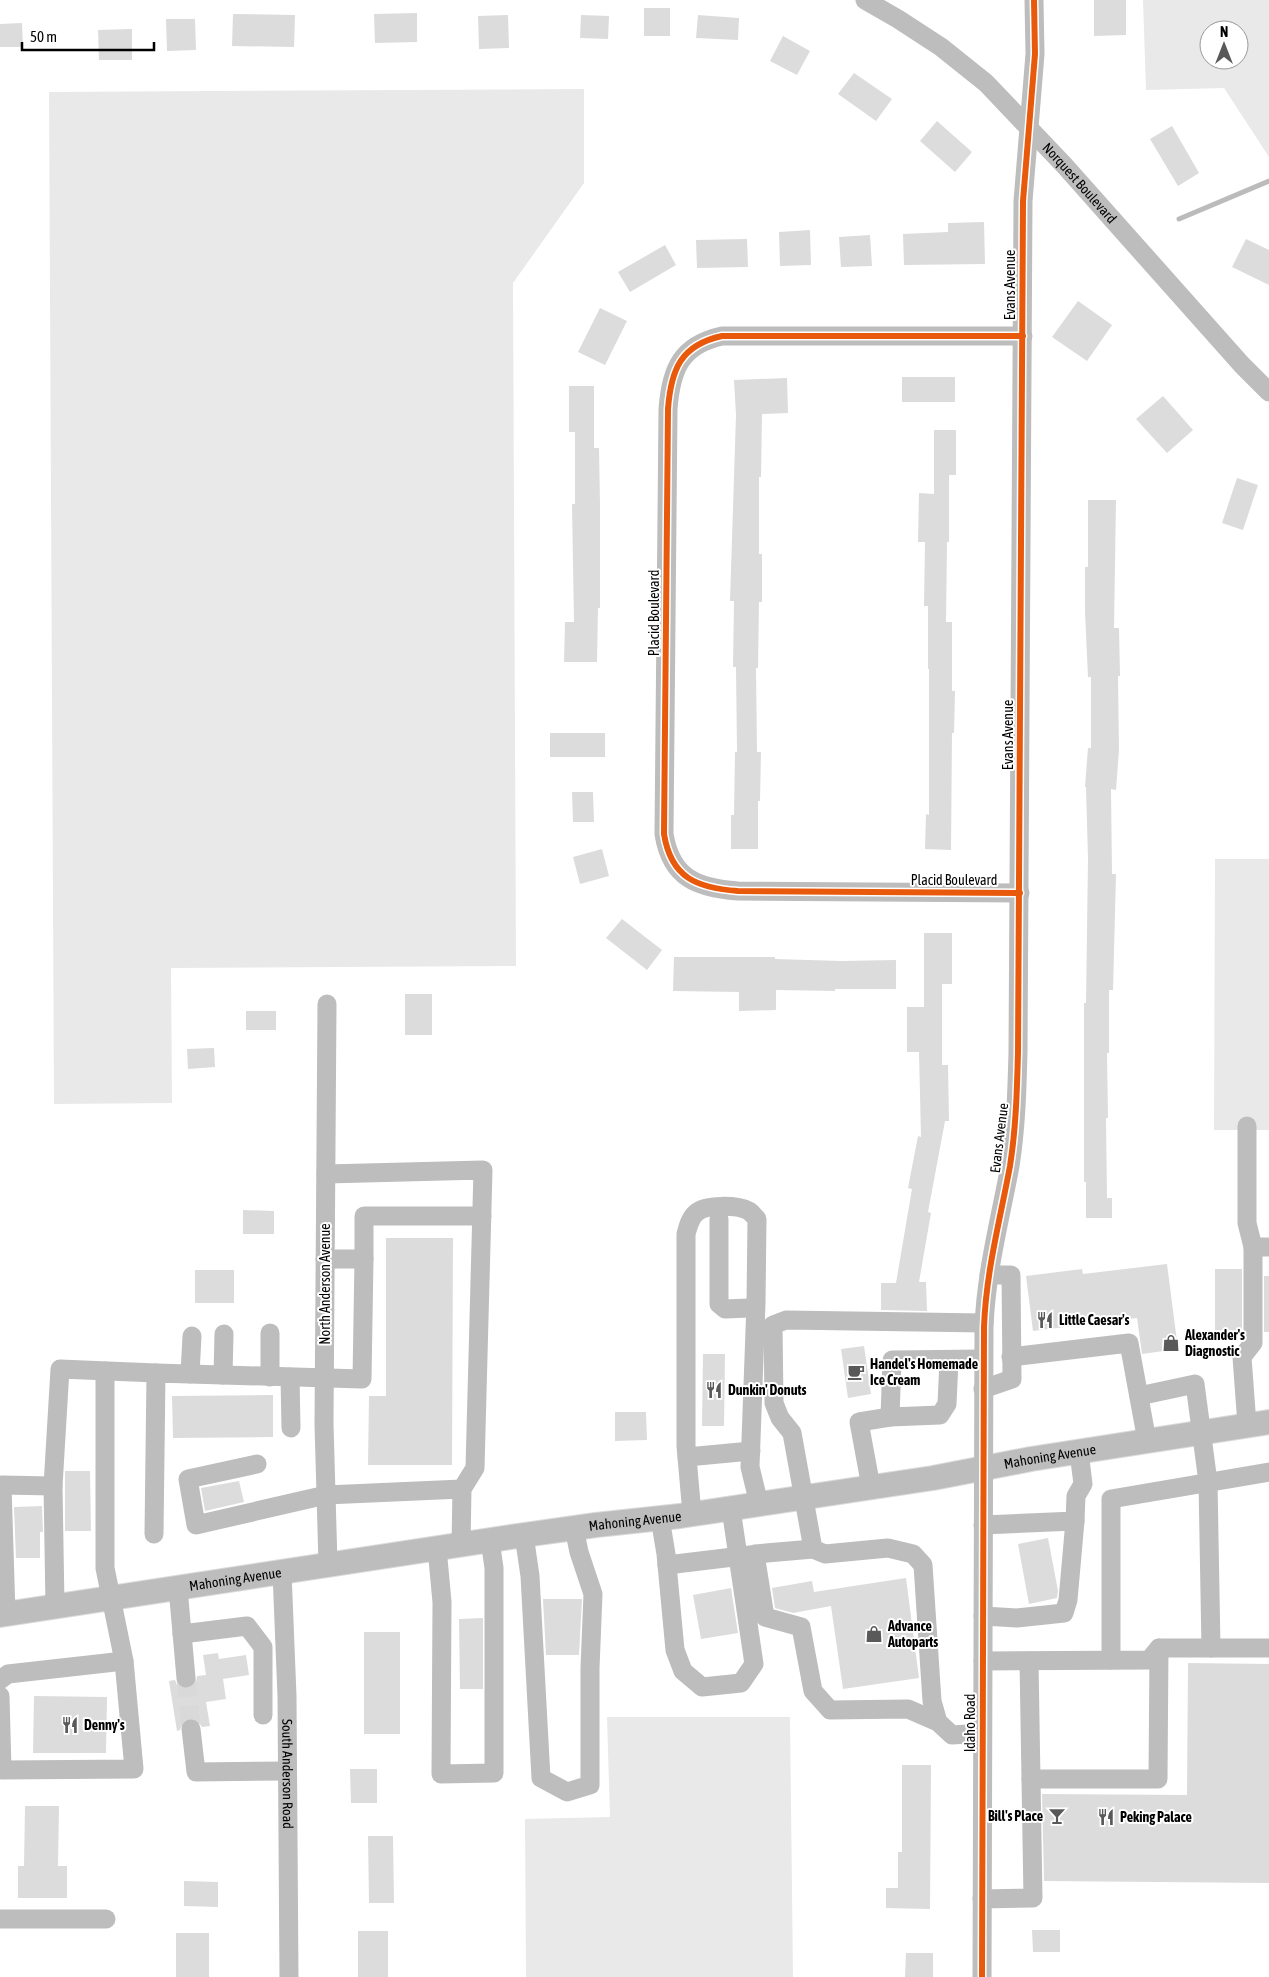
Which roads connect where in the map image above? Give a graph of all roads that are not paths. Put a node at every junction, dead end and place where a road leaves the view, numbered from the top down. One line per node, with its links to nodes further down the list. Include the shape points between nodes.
1 (865, 0): 3 (street, Norquest Boulevard, via 941,47 986,83)
2 (1034, 0): 3 (street, Evans Avenue)
3 (1029, 128): 4 (street, Evans Avenue, via 1023,201); 5 (street, Norquest Boulevard)
4 (1023, 336): 6 (street, Evans Avenue); 6 (street, Placid Boulevard, via 722,336 693,347 683,357 674,370 668,409 664,834 672,860 684,875 712,889)
5 (1269, 392)
6 (1020, 893): 15 (street, Evans Avenue, via 1015,1129)
7 (327, 1004): 9 (street, North Anderson Avenue)
8 (1246, 1126): 12 (street, via 1246,1223)
9 (326, 1174): 10 (street, via 484,1170); 13 (street, North Anderson Avenue)
10 (482, 1216): 14 (street, via 364,1216); 49 (street, via 475,1468)
11 (719, 1219): 16 (street, via 731,1218 748,1226); 16 (street, via 719,1304 725,1309); 40 (street, via 704,1219 696,1238 693,1440)
12 (1261, 1247): 35 (street, via 1253,1343 1242,1358)
13 (325, 1259): 14 (street); 31 (street, North Anderson Avenue)
14 (364, 1259): 31 (street, via 362,1380)
15 (989, 1275): 17 (street, Evans Avenue); 22 (street, via 1010,1275)
16 (748, 1308): 21 (street, via 748,1331)
17 (984, 1322): 23 (street, Evans Avenue); 51 (street, via 786,1320 773,1325 774,1403 792,1434)
18 (270, 1332): 29 (street)
19 (224, 1334): 28 (street)
20 (192, 1336): 27 (street)
21 (755, 1337): 39 (street); 40 (street, via 756,1219 751,1212 740,1207 707,1207 696,1212 686,1234)
22 (1011, 1357): 32 (street, via 1012,1380); 33 (street, via 1129,1343)
23 (983, 1359): 24 (street); 32 (street, Evans Avenue)
24 (949, 1360): 34 (street, via 947,1404 940,1415); 34 (street, via 892,1360)
25 (105, 1371): 26 (street); 47 (street, via 60,1369); 71 (street, via 105,1568)
26 (156, 1373): 27 (street); 60 (street)
27 (190, 1374): 28 (street)
28 (223, 1375): 29 (street)
29 (270, 1376): 30 (street)
30 (290, 1377): 31 (street); 36 (street)
31 (324, 1378): 50 (street, North Anderson Avenue)
32 (984, 1389): 43 (street, Evans Avenue)
33 (1139, 1396): 37 (street, via 1195,1384); 38 (street)
34 (890, 1417): 48 (street, via 859,1422)
35 (1258, 1423): 37 (main road, Mahoning Avenue)
36 (291, 1428)
37 (1200, 1432): 38 (main road, Mahoning Avenue); 45 (street)
38 (1147, 1441): 41 (main road, Mahoning Avenue)
39 (751, 1450): 40 (street); 53 (street, via 750,1467)
40 (686, 1451): 55 (street)
41 (1079, 1452): 43 (main road, Mahoning Avenue); 46 (street)
42 (258, 1464): 50 (street, via 188,1479 196,1525)
43 (983, 1468): 48 (main road, Mahoning Avenue); 58 (street, Idaho Road)
44 (1269, 1472): 45 (street)
45 (1208, 1482): 52 (street); 79 (street)
46 (1083, 1484): 52 (street); 57 (street, via 1076,1496)
47 (52, 1486): 72 (street); 73 (street, via 2,1484)
48 (871, 1488): 51 (main road, Mahoning Avenue)
49 (462, 1489): 50 (street); 63 (street)
50 (326, 1495): 67 (street, North Anderson Avenue)
51 (803, 1498): 53 (main road, Mahoning Avenue); 65 (street)
52 (1111, 1499): 81 (street)
53 (759, 1504): 54 (main road, Mahoning Avenue)
54 (731, 1509): 55 (main road, Mahoning Avenue); 66 (street)
55 (692, 1514): 56 (main road, Mahoning Avenue)
56 (660, 1518): 59 (main road, Mahoning Avenue); 68 (street)
57 (1075, 1521): 58 (street); 74 (street, via 1064,1613 1017,1618)
58 (983, 1525): 74 (street, Idaho Road)
59 (574, 1528): 61 (main road, Mahoning Avenue); 61 (street, via 593,1594 590,1785 567,1792 541,1778 530,1576)
60 (154, 1534)
61 (524, 1535): 62 (main road, Mahoning Avenue)
62 (490, 1540): 63 (main road, Mahoning Avenue); 64 (street, via 494,1568 494,1773 441,1774 442,1602)
63 (461, 1545): 64 (main road, Mahoning Avenue)
64 (437, 1548): 67 (main road, Mahoning Avenue)
65 (813, 1548): 66 (street); 89 (street, via 825,1554 888,1548 913,1554 923,1565 932,1701)
66 (744, 1560): 68 (street); 68 (street, via 754,1664 741,1683 702,1687 683,1671 675,1650); 89 (street, via 765,1617 801,1627 813,1691 830,1710 908,1709)
67 (328, 1564): 69 (main road, Mahoning Avenue)
68 (667, 1565)
69 (282, 1572): 70 (main road, Mahoning Avenue); 76 (street, South Anderson Road)
70 (178, 1588): 71 (main road, Mahoning Avenue); 75 (street)
71 (110, 1598): 72 (main road, Mahoning Avenue); 82 (street)
72 (55, 1606): 73 (main road, Mahoning Avenue)
73 (3, 1614)
74 (983, 1616): 83 (street, Idaho Road)
75 (182, 1634): 77 (street, via 248,1626); 85 (street)
76 (285, 1645): 77 (street); 93 (street, South Anderson Road)
77 (263, 1648): 88 (street)
78 (1160, 1648): 79 (street); 81 (street, via 1149,1660); 94 (street, via 1158,1779)
79 (1211, 1648): 80 (street)
80 (1269, 1648)
81 (1111, 1660): 84 (street)
82 (124, 1661): 86 (street, via 8,1674); 92 (street, via 134,1769)
83 (983, 1661): 84 (street); 91 (street, Idaho Road)
84 (1029, 1661): 94 (street)
85 (186, 1678)
86 (0, 1680)
87 (0, 1696): 92 (street)
88 (263, 1715)
89 (938, 1722): 91 (street, via 952,1735)
90 (191, 1729): 93 (street, via 196,1772)
91 (982, 1734): 95 (street, Idaho Road)
92 (1, 1770)
93 (287, 1771): 98 (street, South Anderson Road)
94 (1031, 1779): 95 (street, via 1033,1898)
95 (982, 1899): 99 (street, Idaho Road)
96 (0, 1919): 97 (street)
97 (106, 1919)
98 (289, 1977)
99 (982, 1977)

